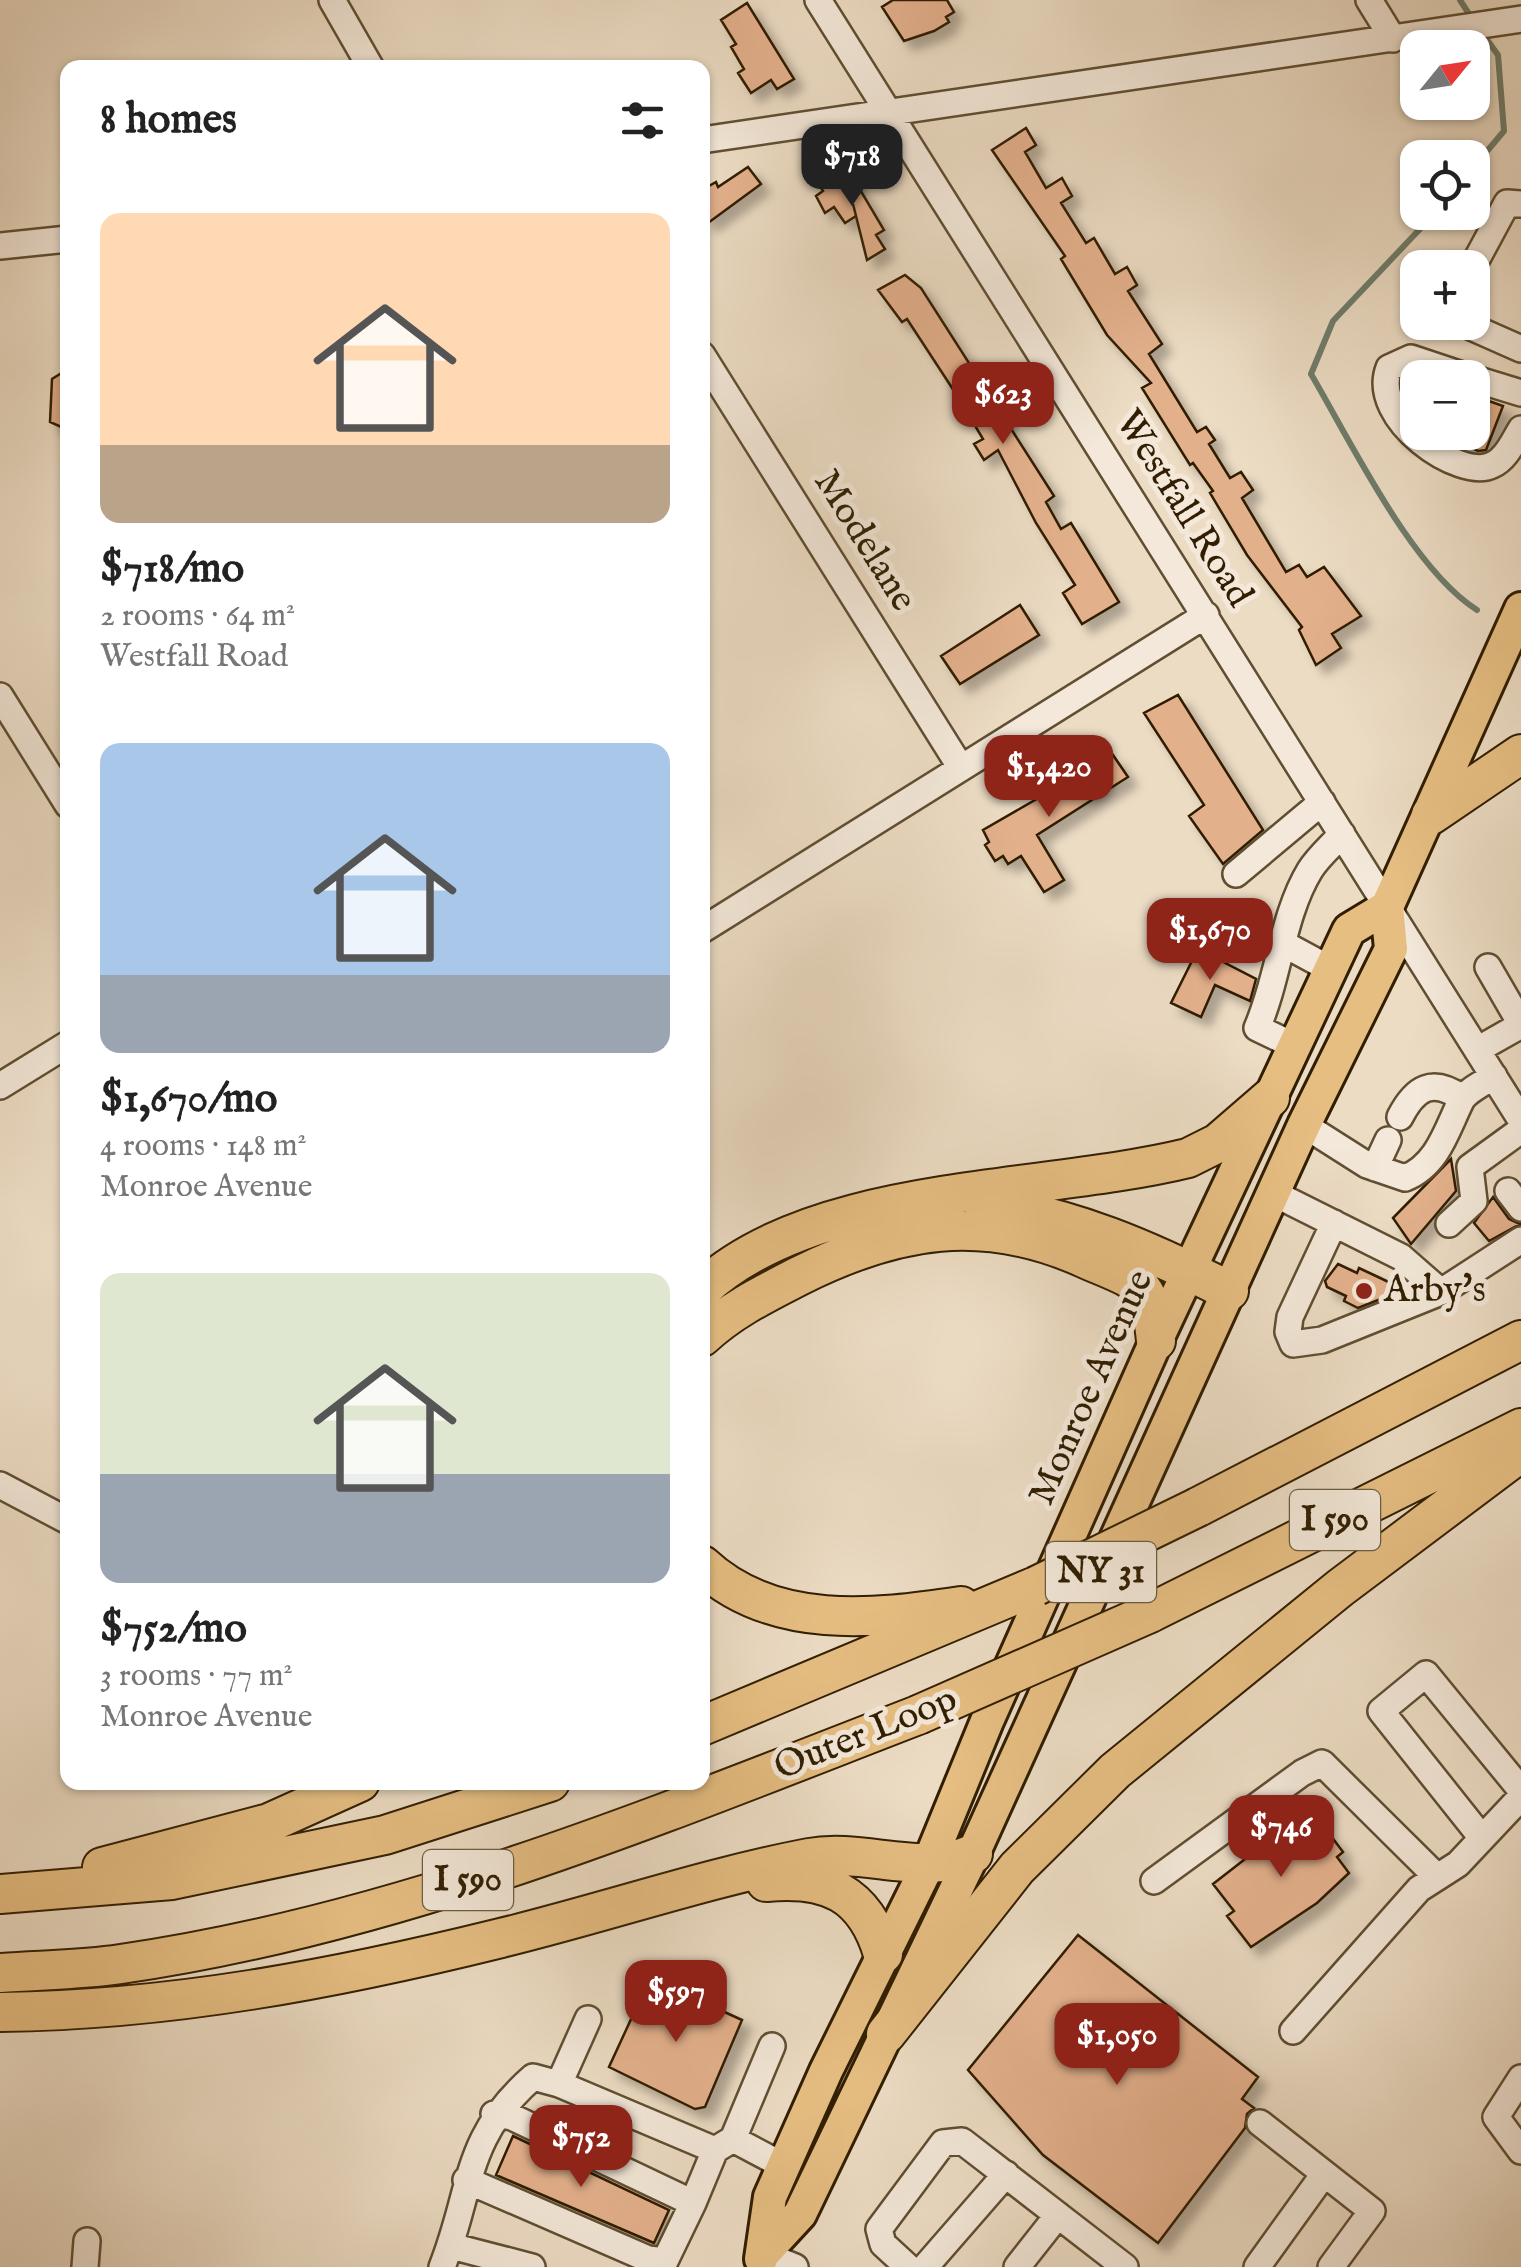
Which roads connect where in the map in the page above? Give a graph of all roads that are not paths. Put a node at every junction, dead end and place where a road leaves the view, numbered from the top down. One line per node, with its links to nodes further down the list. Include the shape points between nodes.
1 (332, 0): 6 (street)
2 (818, 0): 7 (street, Westfall Road)
3 (1369, 0): 5 (street)
4 (1521, 19): 5 (street)
5 (1393, 39): 7 (street)
6 (367, 60)
7 (892, 115): 8 (street); 23 (street, Westfall Road)
8 (710, 139)
9 (1521, 204): 12 (street, via 1506,203)
10 (60, 240): 11 (street)
11 (0, 246)
12 (1481, 250)
13 (1490, 335): 14 (street)
14 (1521, 349)
15 (1400, 363): 19 (street, via 1389,368 1383,383)
16 (710, 367): 26 (street, Modelane)
17 (1490, 384): 18 (street)
18 (1521, 394)
19 (1400, 421)
20 (1521, 429): 21 (street, via 1492,466)
21 (1441, 450)
22 (1521, 609): 29 (main road, NY 31)
23 (1206, 615): 26 (street); 28 (street, Westfall Road)
24 (0, 696): 27 (street)
25 (1521, 754): 29 (highway)
26 (961, 768): 33 (street)
27 (60, 791)
28 (1322, 802): 30 (street, Westfall Road); 31 (street)
29 (1431, 815): 32 (main road, NY 31)
30 (1342, 834): 32 (street, Westfall Road); 34 (street, via 1310,870)
31 (1236, 874)
32 (1387, 907): 36 (main road, Monroe Avenue / NY 31, via 1348,930); 40 (street, Westfall Road); 46 (main road, NY 31, via 1391,948)
33 (710, 919)
34 (1282, 942): 36 (street); 38 (street, via 1275,986 1257,1028)
35 (1488, 967): 37 (street)
36 (1332, 970): 38 (main road, Monroe Avenue / NY 31)
37 (1521, 1024): 40 (street)
38 (1295, 1046): 43 (main road, Monroe Avenue / NY 31)
39 (60, 1049): 42 (street)
40 (1477, 1050): 41 (street, Westfall Road)
41 (1494, 1076): 44 (street); 45 (street, Westfall Road)
42 (0, 1086)
43 (1270, 1098): 49 (highway, via 1218,1143 1188,1158); 53 (main road, Monroe Avenue / NY 31)
44 (1462, 1098): 47 (street, via 1450,1134 1416,1174 1405,1178); 47 (street, via 1448,1088 1424,1087 1414,1094)
45 (1520, 1117): 51 (street, via 1470,1167 1474,1202)
46 (1304, 1124): 47 (street); 48 (main road, NY 31)
47 (1374, 1168)
48 (1273, 1194): 50 (street); 55 (main road, NY 31)
49 (946, 1198): 53 (highway, via 1032,1211 1116,1236); 54 (highway, via 799,1229)
50 (1334, 1223): 56 (street, via 1401,1257); 56 (street, via 1290,1317 1293,1344 1304,1346)
51 (1449, 1224)
52 (1521, 1240): 56 (street)
53 (1188, 1270): 55 (highway); 58 (main road, Monroe Avenue / NY 31)
54 (710, 1283)
55 (1229, 1291): 71 (main road, NY 31)
56 (1441, 1292)
57 (710, 1331): 58 (highway, via 762,1294 858,1250 908,1234 956,1229 1050,1243 1139,1282 1153,1303)
58 (1156, 1340): 72 (main road, Monroe Avenue / NY 31)
59 (1521, 1340): 65 (highway, I 590, bridge, via 1198,1507 1036,1586)
60 (1521, 1428): 78 (highway, Outer Loop / I 590, bridge, via 1150,1612 918,1715 588,1842 364,1914 120,1964)
61 (1521, 1452): 82 (highway, via 1115,1771 1017,1868)
62 (0, 1485): 63 (street)
63 (60, 1516)
64 (710, 1571): 65 (highway, via 782,1609 826,1616)
65 (964, 1613): 66 (highway, Outer Loop)
66 (710, 1723)
67 (343, 1790): 76 (highway, via 269,1824)
68 (525, 1790): 76 (highway, I 590, via 385,1834 172,1880)
69 (1521, 1793): 70 (street); 70 (street, via 1426,1674 1381,1711)
70 (1482, 1838): 73 (street)
71 (973, 1854): 72 (highway); 82 (main road, NY 31)
72 (928, 1865): 75 (highway, via 813,1857); 77 (main road, Monroe Avenue / NY 31)
73 (1437, 1877): 74 (street, via 1322,1763); 81 (street)
74 (1154, 1881)
75 (698, 1886): 77 (highway, via 802,1878 853,1898 875,1928); 79 (highway, via 500,1939 252,1993 102,2011)
76 (0, 1892)
77 (883, 1954): 90 (main road, Monroe Avenue / NY 31)
78 (0, 1974)
79 (0, 2012)
80 (588, 2019): 85 (street)
81 (1293, 2030)
82 (886, 2034): 97 (main road, NY 31, via 800,2214)
83 (772, 2046): 88 (street)
84 (1521, 2078): 89 (street, via 1496,2117)
85 (560, 2084): 86 (street, via 533,2077); 88 (street)
86 (494, 2114): 93 (street); 94 (street)
87 (1260, 2124): 92 (street)
88 (724, 2144): 90 (street); 94 (street)
89 (1521, 2151)
90 (784, 2166): 97 (main road, Monroe Avenue / NY 31, via 770,2197)
91 (1006, 2174): 95 (street); 101 (street, via 962,2141 943,2144 879,2229 883,2244); 102 (street)
92 (1324, 2174): 105 (street); 106 (street, via 1372,2211)
93 (466, 2180): 96 (street); 98 (street)
94 (693, 2203): 98 (street)
95 (1058, 2216): 103 (street); 104 (street)
96 (446, 2256): 99 (street)
97 (761, 2260): 100 (street)
98 (664, 2264)
99 (532, 2267)
100 (795, 2267)
101 (908, 2267)
102 (924, 2267)
103 (1017, 2267)
104 (1126, 2267)
105 (1257, 2267)
106 (1331, 2267)

